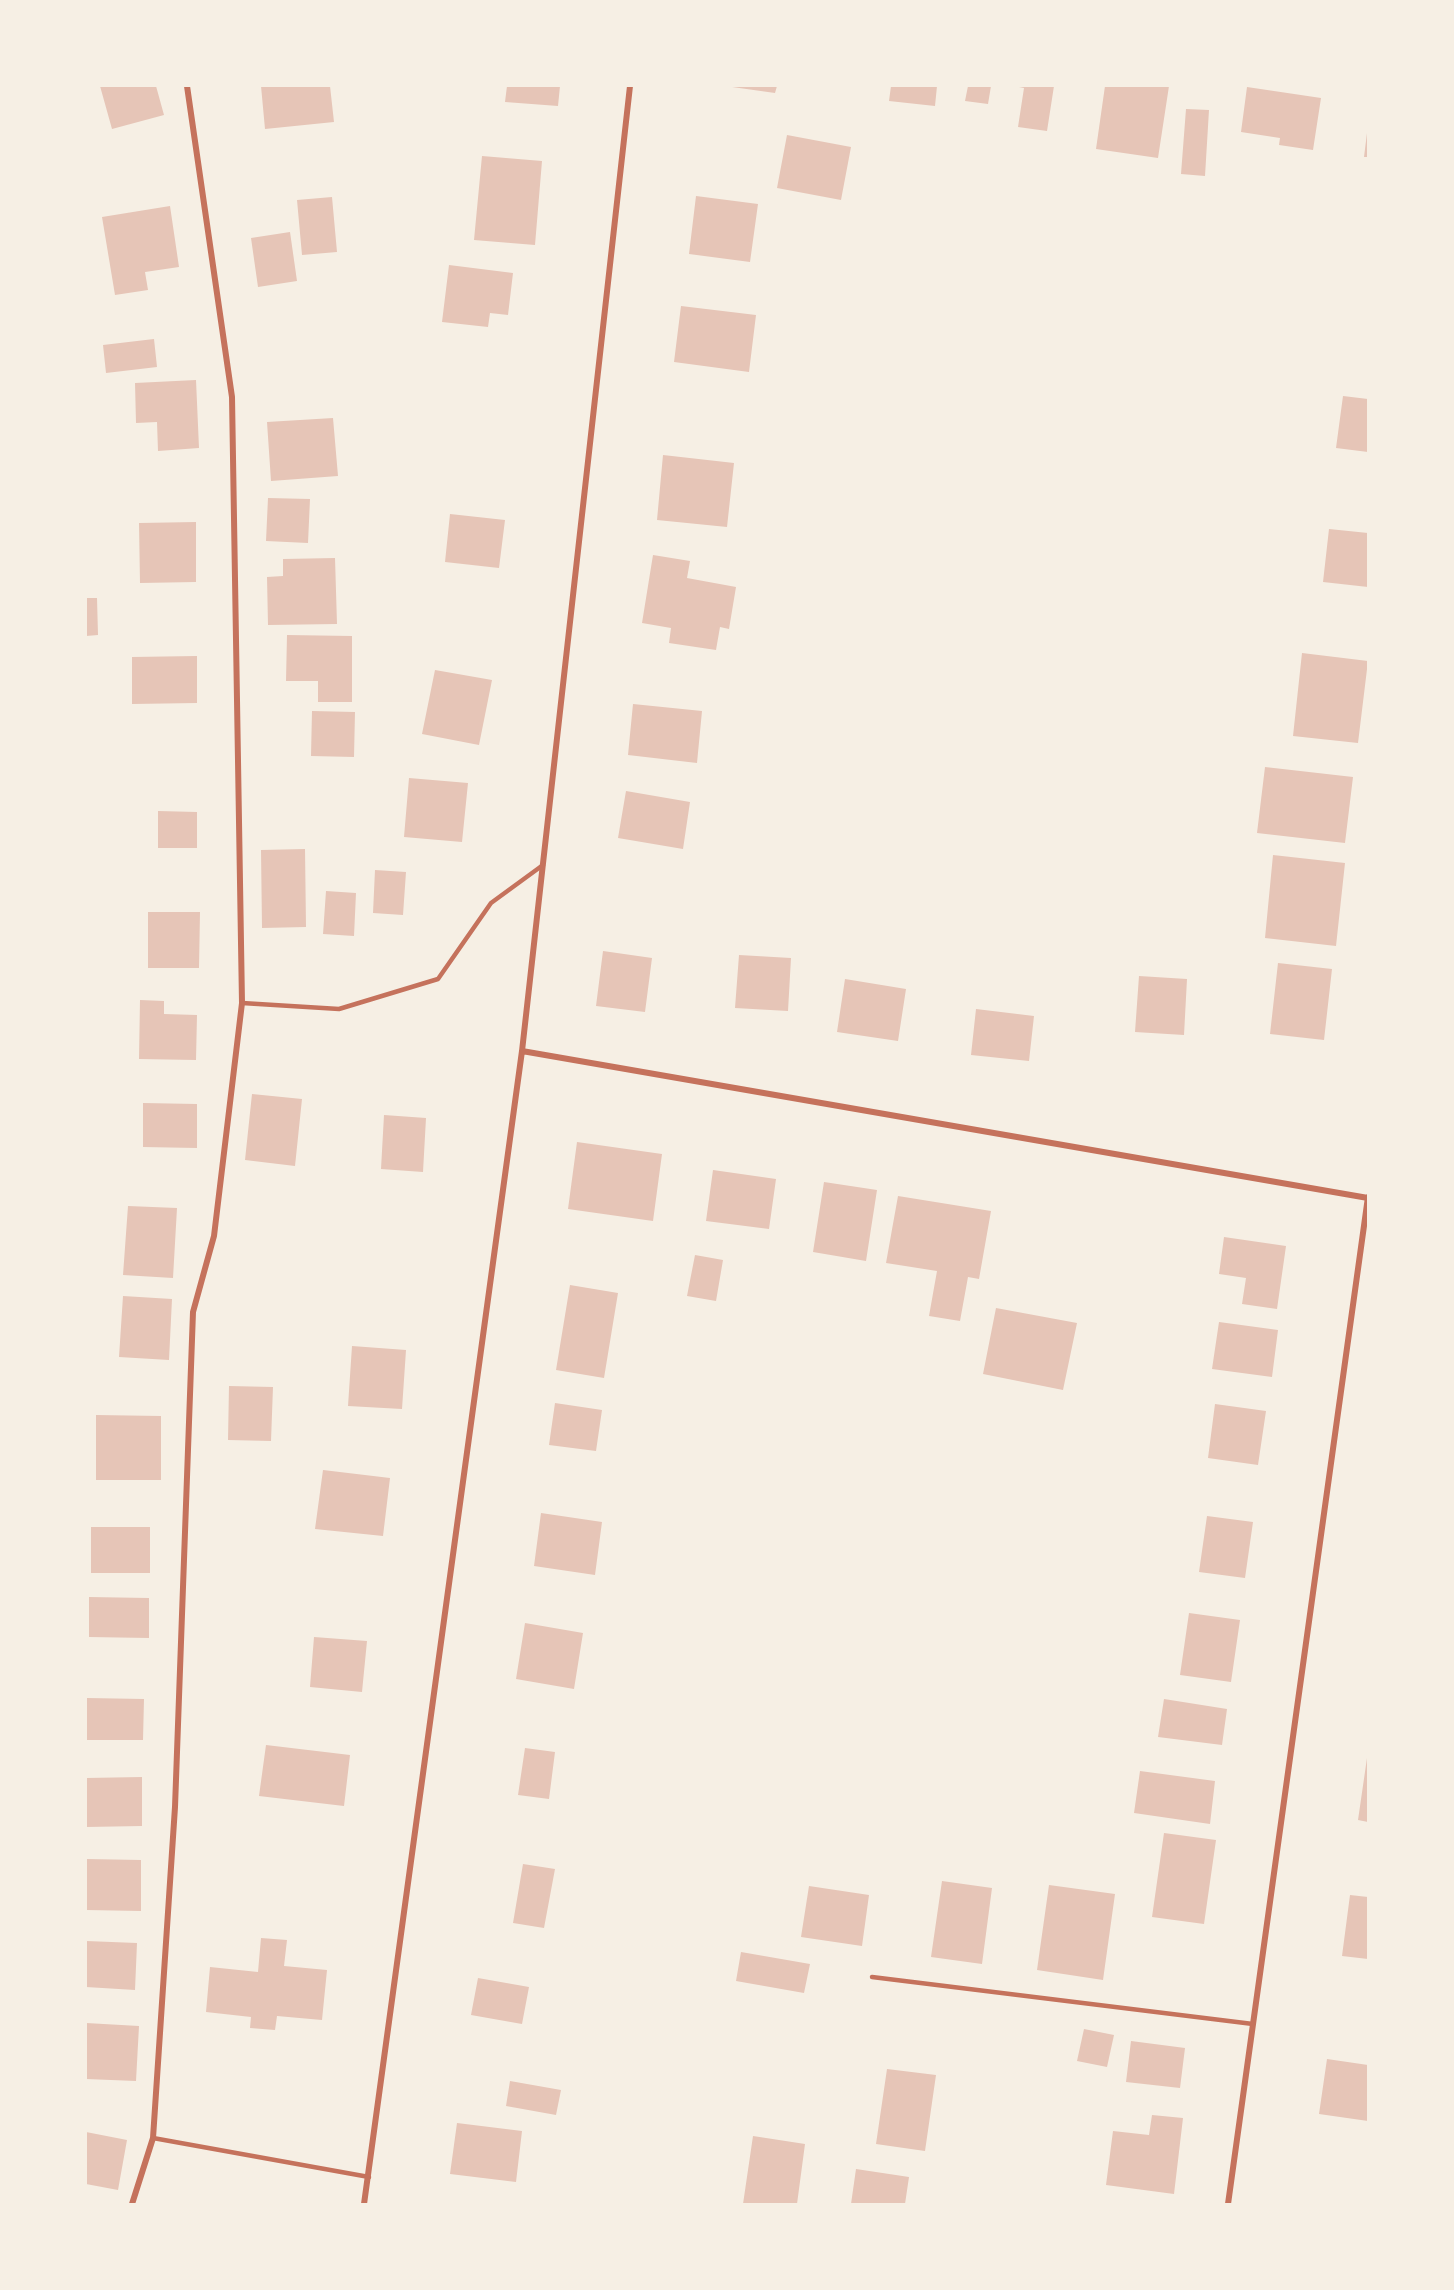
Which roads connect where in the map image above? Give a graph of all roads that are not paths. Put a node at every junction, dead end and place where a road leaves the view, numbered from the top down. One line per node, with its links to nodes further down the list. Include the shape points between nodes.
1 (187, 86): 4 (street, via 232,397)
2 (630, 86): 3 (street)
3 (543, 865): 4 (lane, via 492,903 438,979 339,1010); 5 (street)
4 (242, 1003): 9 (street, via 214,1236 193,1312 175,1807)
5 (522, 1051): 6 (street); 10 (street)
6 (1368, 1198): 8 (street)
7 (872, 1977): 8 (lane)
8 (1253, 2024): 13 (street)
9 (153, 2138): 10 (lane); 11 (street)
10 (369, 2177): 12 (street)
11 (132, 2205)
12 (364, 2205)
13 (1228, 2205)

